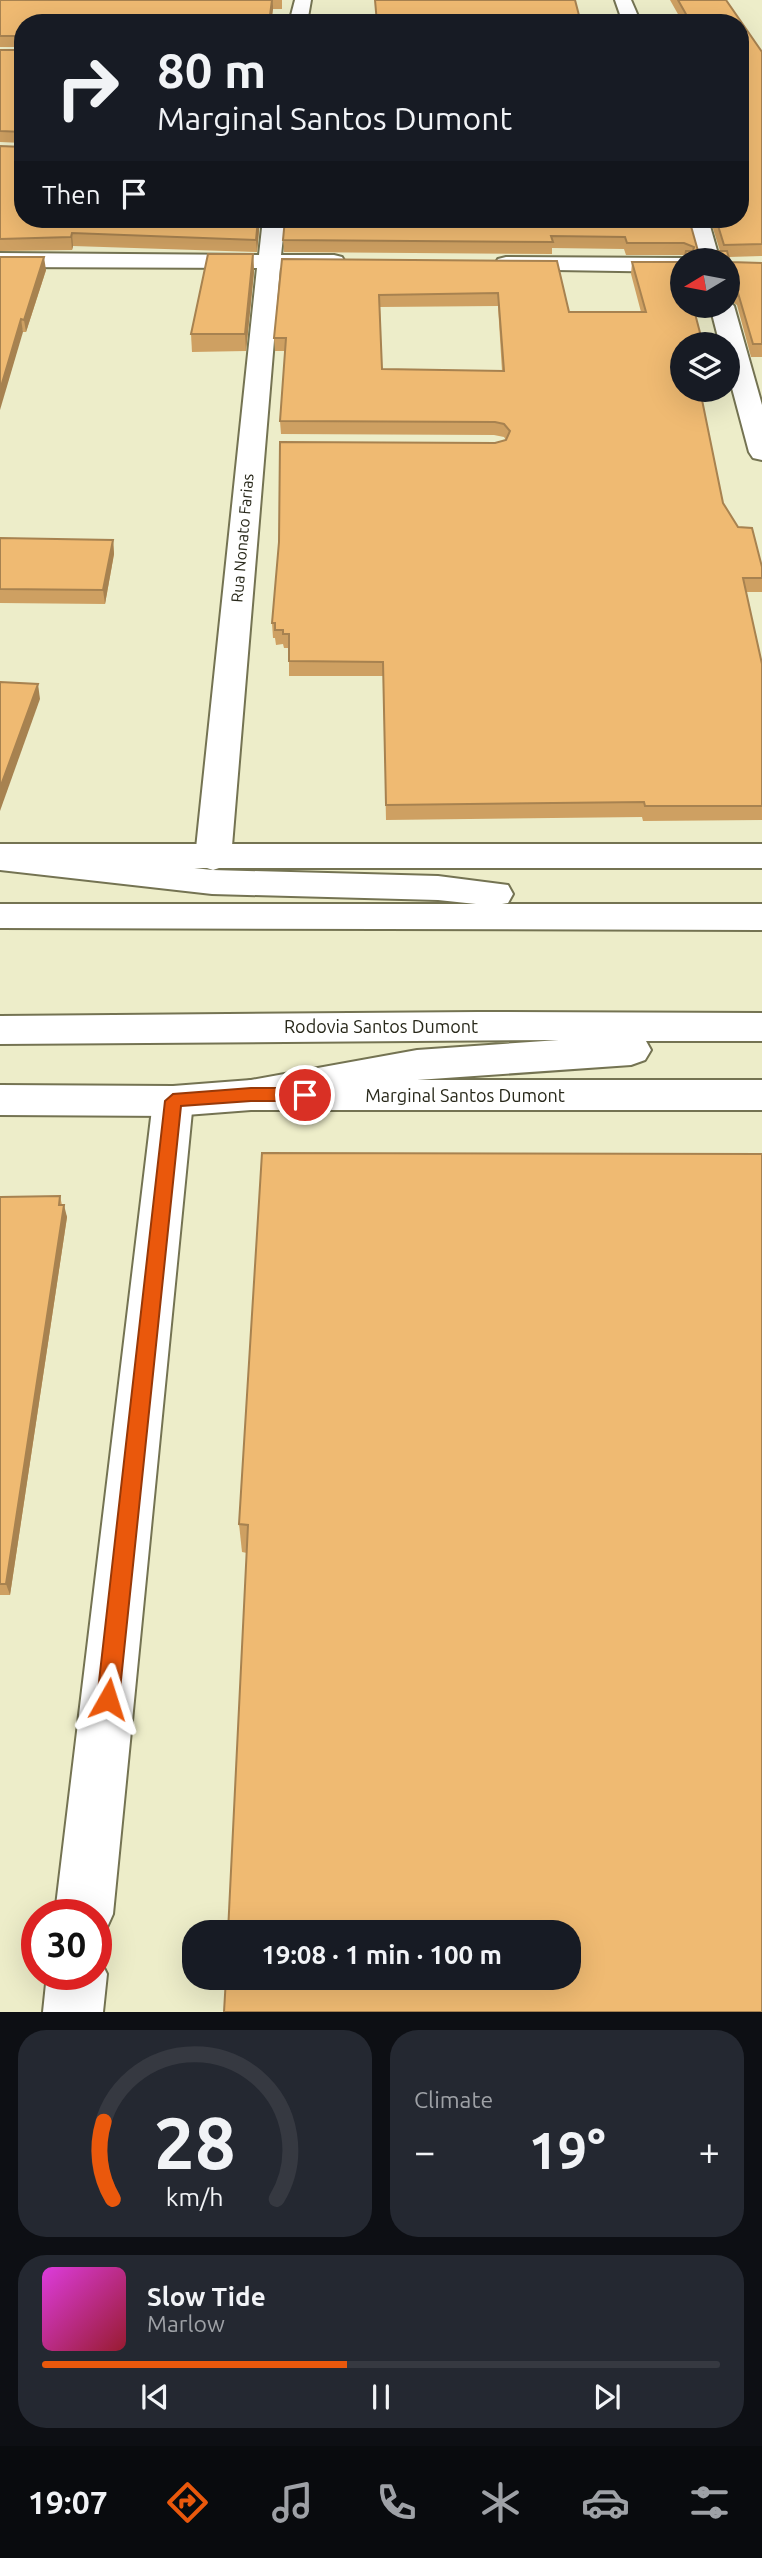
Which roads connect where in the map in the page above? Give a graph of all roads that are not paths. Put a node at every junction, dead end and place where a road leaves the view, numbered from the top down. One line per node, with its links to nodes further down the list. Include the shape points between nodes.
1 (273, 228): 5 (main road, Rua Nonato Farias)
2 (700, 228): 3 (main road)
3 (705, 248)
4 (0, 260): 5 (main road)
5 (269, 262): 6 (main road); 13 (main road, Rua Nonato Farias, via 263,446)
6 (351, 263)
7 (489, 264): 8 (main road)
8 (670, 265)
9 (725, 318): 10 (main road)
10 (762, 452)
11 (762, 856): 13 (main road)
12 (0, 857): 13 (main road); 15 (main road, via 212,882 438,888)
13 (213, 858)
14 (0, 916): 15 (main road)
15 (702, 916): 16 (main road)
16 (762, 917)
17 (762, 1027): 18 (main road, Rodovia Santos Dumont)
18 (0, 1030)
19 (762, 1036): 20 (main road, via 416,1065)
20 (251, 1095): 21 (main road, Marginal Santos Dumont); 23 (main road, Marginal Santos Dumont)
21 (762, 1095)
22 (0, 1100): 23 (main road, Marginal Santos Dumont)
23 (173, 1101): 24 (main road)
24 (86, 1899)
25 (76, 1990): 26 (main road)
26 (73, 2012)

